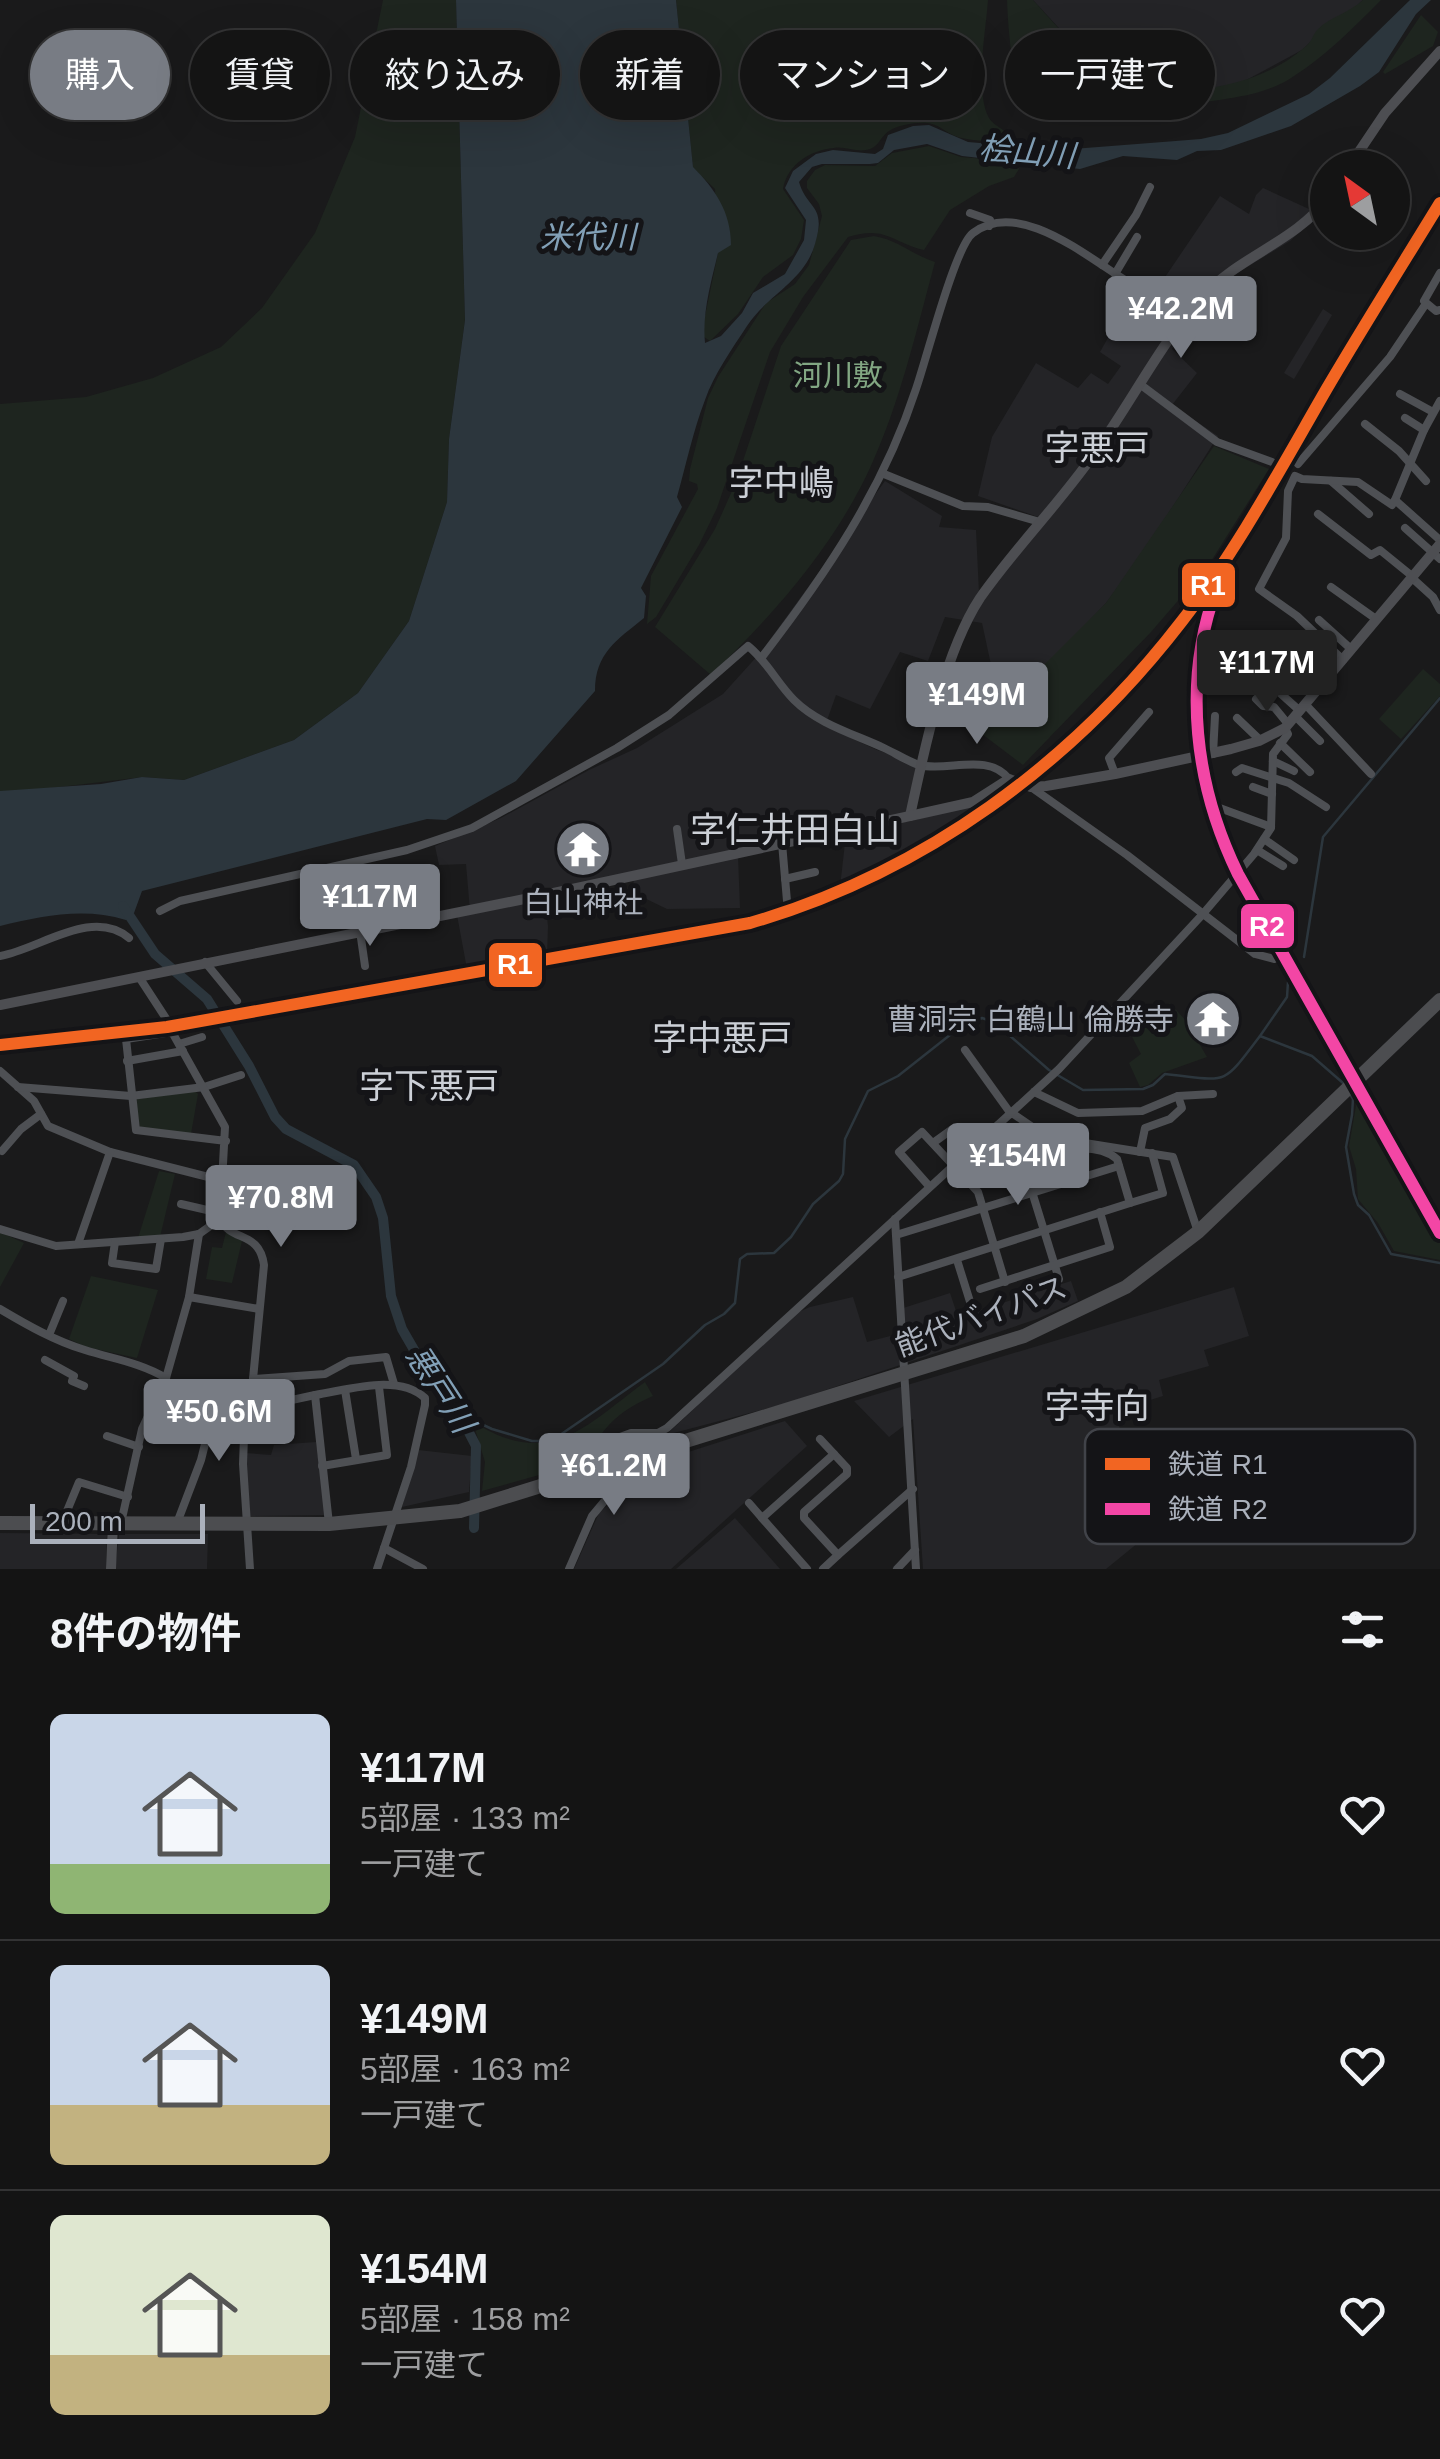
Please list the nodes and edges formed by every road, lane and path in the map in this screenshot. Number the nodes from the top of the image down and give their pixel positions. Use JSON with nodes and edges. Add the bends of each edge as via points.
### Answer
{"nodes":[{"id":1,"x":1440,"y":51,"type":"edge"},
{"id":2,"x":1360,"y":150,"type":"edge"},
{"id":3,"x":1150,"y":186,"type":"dead end"},
{"id":4,"x":970,"y":213,"type":"dead end"},
{"id":5,"x":1310,"y":218,"type":"edge"},
{"id":6,"x":989,"y":226,"type":"junction"},
{"id":7,"x":1137,"y":237,"type":"dead end"},
{"id":8,"x":1102,"y":265,"type":"junction"},
{"id":9,"x":1440,"y":272,"type":"edge"},
{"id":10,"x":1114,"y":274,"type":"junction"},
{"id":11,"x":1425,"y":305,"type":"junction"},
{"id":12,"x":1440,"y":310,"type":"edge"},
{"id":13,"x":1189,"y":314,"type":"junction"},
{"id":14,"x":1140,"y":386,"type":"junction"},
{"id":15,"x":1400,"y":394,"type":"dead end"},
{"id":16,"x":1440,"y":401,"type":"edge"},
{"id":17,"x":1434,"y":412,"type":"junction"},
{"id":18,"x":1405,"y":418,"type":"dead end"},
{"id":19,"x":1365,"y":424,"type":"dead end"},
{"id":20,"x":1424,"y":430,"type":"junction"},
{"id":21,"x":1272,"y":462,"type":"dead end"},
{"id":22,"x":1298,"y":464,"type":"dead end"},
{"id":23,"x":1409,"y":464,"type":"junction"},
{"id":24,"x":884,"y":474,"type":"junction"},
{"id":25,"x":1330,"y":481,"type":"junction"},
{"id":26,"x":1426,"y":482,"type":"dead end"},
{"id":27,"x":1395,"y":500,"type":"junction"},
{"id":28,"x":1318,"y":514,"type":"dead end"},
{"id":29,"x":1370,"y":514,"type":"dead end"},
{"id":30,"x":1040,"y":522,"type":"junction"},
{"id":31,"x":1405,"y":528,"type":"dead end"},
{"id":32,"x":1438,"y":549,"type":"edge"},
{"id":33,"x":1412,"y":576,"type":"junction"},
{"id":34,"x":1331,"y":586,"type":"dead end"},
{"id":35,"x":1440,"y":610,"type":"edge"},
{"id":36,"x":1376,"y":619,"type":"junction"},
{"id":37,"x":1319,"y":620,"type":"dead end"},
{"id":38,"x":1297,"y":649,"type":"dead end"},
{"id":39,"x":1351,"y":650,"type":"junction"},
{"id":40,"x":762,"y":657,"type":"junction"},
{"id":41,"x":1343,"y":660,"type":"junction"},
{"id":42,"x":1284,"y":661,"type":"dead end"},
{"id":43,"x":1272,"y":676,"type":"dead end"},
{"id":44,"x":1330,"y":676,"type":"junction"},
{"id":45,"x":1320,"y":688,"type":"junction"},
{"id":46,"x":1256,"y":700,"type":"dead end"},
{"id":47,"x":1149,"y":712,"type":"dead end"},
{"id":48,"x":1215,"y":716,"type":"dead end"},
{"id":49,"x":1295,"y":717,"type":"junction"},
{"id":50,"x":1237,"y":718,"type":"dead end"},
{"id":51,"x":1260,"y":740,"type":"junction"},
{"id":52,"x":1320,"y":741,"type":"dead end"},
{"id":53,"x":1280,"y":743,"type":"junction"},
{"id":54,"x":1212,"y":754,"type":"junction"},
{"id":55,"x":1273,"y":760,"type":"junction"},
{"id":56,"x":921,"y":766,"type":"junction"},
{"id":57,"x":1294,"y":771,"type":"dead end"},
{"id":58,"x":1236,"y":772,"type":"dead end"},
{"id":59,"x":1310,"y":772,"type":"dead end"},
{"id":60,"x":1115,"y":774,"type":"junction"},
{"id":61,"x":1371,"y":774,"type":"dead end"},
{"id":62,"x":1272,"y":778,"type":"junction"},
{"id":63,"x":1009,"y":779,"type":"junction"},
{"id":64,"x":1254,"y":786,"type":"dead end"},
{"id":65,"x":1031,"y":787,"type":"junction"},
{"id":66,"x":1272,"y":794,"type":"junction"},
{"id":67,"x":1217,"y":807,"type":"dead end"},
{"id":68,"x":1326,"y":808,"type":"dead end"},
{"id":69,"x":910,"y":816,"type":"junction"},
{"id":70,"x":1271,"y":827,"type":"junction"},
{"id":71,"x":677,"y":829,"type":"dead end"},
{"id":72,"x":1264,"y":838,"type":"junction"},
{"id":73,"x":782,"y":842,"type":"junction"},
{"id":74,"x":1256,"y":850,"type":"junction"},
{"id":75,"x":1294,"y":860,"type":"dead end"},
{"id":76,"x":682,"y":864,"type":"junction"},
{"id":77,"x":1282,"y":866,"type":"dead end"},
{"id":78,"x":815,"y":872,"type":"dead end"},
{"id":79,"x":785,"y":878,"type":"junction"},
{"id":80,"x":787,"y":900,"type":"dead end"},
{"id":81,"x":160,"y":911,"type":"dead end"},
{"id":82,"x":1202,"y":915,"type":"junction"},
{"id":83,"x":360,"y":930,"type":"junction"},
{"id":84,"x":129,"y":938,"type":"dead end"},
{"id":85,"x":0,"y":956,"type":"edge"},
{"id":86,"x":1274,"y":959,"type":"dead end"},
{"id":87,"x":205,"y":962,"type":"junction"},
{"id":88,"x":366,"y":966,"type":"dead end"},
{"id":89,"x":142,"y":976,"type":"junction"},
{"id":90,"x":1440,"y":1000,"type":"edge"},
{"id":91,"x":237,"y":1002,"type":"dead end"},
{"id":92,"x":0,"y":1005,"type":"edge"},
{"id":93,"x":167,"y":1020,"type":"dead end"},
{"id":94,"x":202,"y":1037,"type":"dead end"},
{"id":95,"x":181,"y":1047,"type":"junction"},
{"id":96,"x":965,"y":1050,"type":"dead end"},
{"id":97,"x":127,"y":1061,"type":"junction"},
{"id":98,"x":0,"y":1071,"type":"edge"},
{"id":99,"x":240,"y":1075,"type":"dead end"},
{"id":100,"x":4,"y":1083,"type":"edge"},
{"id":101,"x":16,"y":1087,"type":"junction"},
{"id":102,"x":204,"y":1087,"type":"junction"},
{"id":103,"x":1034,"y":1092,"type":"junction"},
{"id":104,"x":1213,"y":1094,"type":"dead end"},
{"id":105,"x":131,"y":1096,"type":"junction"},
{"id":106,"x":1178,"y":1096,"type":"junction"},
{"id":107,"x":41,"y":1114,"type":"junction"},
{"id":108,"x":1012,"y":1114,"type":"junction"},
{"id":109,"x":998,"y":1125,"type":"junction"},
{"id":110,"x":226,"y":1141,"type":"junction"},
{"id":111,"x":933,"y":1144,"type":"junction"},
{"id":112,"x":969,"y":1150,"type":"junction"},
{"id":113,"x":2,"y":1152,"type":"edge"},
{"id":114,"x":110,"y":1152,"type":"junction"},
{"id":115,"x":1140,"y":1152,"type":"junction"},
{"id":116,"x":1152,"y":1153,"type":"junction"},
{"id":117,"x":1023,"y":1160,"type":"junction"},
{"id":118,"x":952,"y":1164,"type":"junction"},
{"id":119,"x":1119,"y":1166,"type":"junction"},
{"id":120,"x":966,"y":1179,"type":"junction"},
{"id":121,"x":224,"y":1180,"type":"junction"},
{"id":122,"x":929,"y":1186,"type":"junction"},
{"id":123,"x":1033,"y":1194,"type":"junction"},
{"id":124,"x":181,"y":1204,"type":"dead end"},
{"id":125,"x":1130,"y":1204,"type":"junction"},
{"id":126,"x":984,"y":1209,"type":"junction"},
{"id":127,"x":1100,"y":1212,"type":"junction"},
{"id":128,"x":220,"y":1216,"type":"junction"},
{"id":129,"x":896,"y":1219,"type":"junction"},
{"id":130,"x":0,"y":1228,"type":"edge"},
{"id":131,"x":1046,"y":1230,"type":"junction"},
{"id":132,"x":1198,"y":1232,"type":"junction"},
{"id":133,"x":199,"y":1234,"type":"junction"},
{"id":134,"x":896,"y":1235,"type":"junction"},
{"id":135,"x":161,"y":1239,"type":"junction"},
{"id":136,"x":114,"y":1242,"type":"junction"},
{"id":137,"x":78,"y":1244,"type":"junction"},
{"id":138,"x":995,"y":1248,"type":"junction"},
{"id":139,"x":957,"y":1260,"type":"junction"},
{"id":140,"x":1054,"y":1265,"type":"junction"},
{"id":141,"x":898,"y":1277,"type":"junction"},
{"id":142,"x":1059,"y":1279,"type":"dead end"},
{"id":143,"x":1005,"y":1282,"type":"junction"},
{"id":144,"x":980,"y":1289,"type":"dead end"},
{"id":145,"x":189,"y":1298,"type":"junction"},
{"id":146,"x":63,"y":1302,"type":"dead end"},
{"id":147,"x":972,"y":1308,"type":"dead end"},
{"id":148,"x":259,"y":1309,"type":"junction"},
{"id":149,"x":0,"y":1310,"type":"edge"},
{"id":150,"x":49,"y":1335,"type":"junction"},
{"id":151,"x":45,"y":1360,"type":"dead end"},
{"id":152,"x":904,"y":1374,"type":"junction"},
{"id":153,"x":166,"y":1378,"type":"junction"},
{"id":154,"x":253,"y":1378,"type":"junction"},
{"id":155,"x":394,"y":1384,"type":"junction"},
{"id":156,"x":84,"y":1386,"type":"dead end"},
{"id":157,"x":379,"y":1386,"type":"junction"},
{"id":158,"x":345,"y":1390,"type":"junction"},
{"id":159,"x":218,"y":1392,"type":"dead end"},
{"id":160,"x":315,"y":1395,"type":"junction"},
{"id":161,"x":274,"y":1406,"type":"junction"},
{"id":162,"x":245,"y":1410,"type":"junction"},
{"id":163,"x":108,"y":1436,"type":"dead end"},
{"id":164,"x":278,"y":1439,"type":"dead end"},
{"id":165,"x":820,"y":1439,"type":"dead end"},
{"id":166,"x":139,"y":1447,"type":"junction"},
{"id":167,"x":834,"y":1454,"type":"junction"},
{"id":168,"x":356,"y":1460,"type":"junction"},
{"id":169,"x":617,"y":1464,"type":"junction"},
{"id":170,"x":322,"y":1466,"type":"junction"},
{"id":171,"x":913,"y":1489,"type":"junction"},
{"id":172,"x":128,"y":1497,"type":"junction"},
{"id":173,"x":749,"y":1503,"type":"dead end"},
{"id":174,"x":762,"y":1518,"type":"junction"},
{"id":175,"x":395,"y":1520,"type":"junction"},
{"id":176,"x":0,"y":1523,"type":"edge"},
{"id":177,"x":62,"y":1523,"type":"junction"},
{"id":178,"x":117,"y":1523,"type":"junction"},
{"id":179,"x":177,"y":1524,"type":"junction"},
{"id":180,"x":247,"y":1524,"type":"junction"},
{"id":181,"x":329,"y":1524,"type":"junction"},
{"id":182,"x":384,"y":1548,"type":"junction"},
{"id":183,"x":915,"y":1550,"type":"junction"},
{"id":184,"x":838,"y":1555,"type":"junction"},
{"id":185,"x":111,"y":1569,"type":"edge"},
{"id":186,"x":250,"y":1569,"type":"edge"},
{"id":187,"x":377,"y":1569,"type":"edge"},
{"id":188,"x":423,"y":1569,"type":"edge"},
{"id":189,"x":569,"y":1569,"type":"edge"},
{"id":190,"x":807,"y":1569,"type":"edge"},
{"id":191,"x":823,"y":1569,"type":"edge"},
{"id":192,"x":897,"y":1569,"type":"edge"},
{"id":193,"x":916,"y":1569,"type":"edge"}],
"edges":[{"from":1,"to":2,"type":"street"},
{"from":3,"to":8,"type":"street"},
{"from":4,"to":6,"type":"street","via":[[990,220]]},
{"from":5,"to":13,"type":"street","via":[[1217,283]]},
{"from":6,"to":8,"type":"street","via":[[1025,223]]},
{"from":6,"to":24,"type":"street","via":[[967,238]]},
{"from":7,"to":10,"type":"street"},
{"from":8,"to":10,"type":"street"},
{"from":9,"to":11,"type":"street"},
{"from":10,"to":13,"type":"street","via":[[1180,303]]},
{"from":11,"to":12,"type":"street"},
{"from":11,"to":22,"type":"street","via":[[1390,358]]},
{"from":13,"to":14,"type":"street"},
{"from":14,"to":21,"type":"street","via":[[1218,442]]},
{"from":14,"to":30,"type":"street"},
{"from":15,"to":17,"type":"street"},
{"from":16,"to":17,"type":"street"},
{"from":17,"to":20,"type":"street"},
{"from":18,"to":20,"type":"street"},
{"from":19,"to":23,"type":"street"},
{"from":20,"to":23,"type":"street"},
{"from":23,"to":26,"type":"street"},
{"from":23,"to":27,"type":"street"},
{"from":24,"to":30,"type":"street","via":[[963,506]]},
{"from":24,"to":40,"type":"street","via":[[822,577]]},
{"from":25,"to":27,"type":"street","via":[[1358,482]]},
{"from":25,"to":29,"type":"street"},
{"from":25,"to":41,"type":"street","via":[[1294,476],[1286,538],[1259,588]]},
{"from":27,"to":32,"type":"street"},
{"from":28,"to":33,"type":"street","via":[[1370,556],[1387,553]]},
{"from":30,"to":56,"type":"street","via":[[964,628]]},
{"from":31,"to":32,"type":"street"},
{"from":32,"to":33,"type":"street"},
{"from":33,"to":35,"type":"street"},
{"from":33,"to":36,"type":"street"},
{"from":34,"to":36,"type":"street"},
{"from":36,"to":39,"type":"street"},
{"from":37,"to":39,"type":"street"},
{"from":38,"to":44,"type":"street"},
{"from":39,"to":41,"type":"street"},
{"from":40,"to":56,"type":"street","via":[[785,690],[816,716]]},
{"from":40,"to":81,"type":"street","via":[[748,646],[741,650],[669,715],[472,828]]},
{"from":41,"to":44,"type":"street"},
{"from":42,"to":45,"type":"street"},
{"from":43,"to":49,"type":"street"},
{"from":44,"to":45,"type":"street"},
{"from":45,"to":49,"type":"street"},
{"from":46,"to":49,"type":"street"},
{"from":47,"to":60,"type":"street","via":[[1109,758]]},
{"from":48,"to":54,"type":"street"},
{"from":49,"to":51,"type":"street"},
{"from":49,"to":52,"type":"street"},
{"from":49,"to":53,"type":"street"},
{"from":49,"to":61,"type":"street"},
{"from":50,"to":51,"type":"street"},
{"from":51,"to":54,"type":"street"},
{"from":53,"to":55,"type":"street"},
{"from":53,"to":59,"type":"street"},
{"from":54,"to":60,"type":"street"},
{"from":55,"to":57,"type":"street"},
{"from":55,"to":62,"type":"street"},
{"from":56,"to":63,"type":"street","via":[[997,768]]},
{"from":56,"to":69,"type":"street"},
{"from":58,"to":62,"type":"street"},
{"from":60,"to":65,"type":"street"},
{"from":62,"to":66,"type":"street"},
{"from":62,"to":68,"type":"street"},
{"from":63,"to":65,"type":"street"},
{"from":63,"to":69,"type":"street","via":[[973,802]]},
{"from":64,"to":66,"type":"street"},
{"from":65,"to":82,"type":"street"},
{"from":66,"to":70,"type":"street"},
{"from":67,"to":70,"type":"street"},
{"from":69,"to":73,"type":"street"},
{"from":70,"to":72,"type":"street"},
{"from":71,"to":76,"type":"street"},
{"from":72,"to":74,"type":"street"},
{"from":72,"to":75,"type":"street"},
{"from":73,"to":76,"type":"street"},
{"from":73,"to":79,"type":"street"},
{"from":74,"to":77,"type":"street"},
{"from":74,"to":82,"type":"street"},
{"from":76,"to":83,"type":"street"},
{"from":78,"to":79,"type":"street"},
{"from":79,"to":80,"type":"street"},
{"from":82,"to":86,"type":"street","via":[[1255,954]]},
{"from":82,"to":103,"type":"street"},
{"from":83,"to":87,"type":"street"},
{"from":83,"to":88,"type":"street"},
{"from":84,"to":85,"type":"street","via":[[113,927],[93,927]]},
{"from":87,"to":89,"type":"street"},
{"from":87,"to":91,"type":"street"},
{"from":89,"to":92,"type":"street"},
{"from":89,"to":93,"type":"street"},
{"from":90,"to":132,"type":"highway","name":"能代バイパス"},
{"from":94,"to":95,"type":"street"},
{"from":95,"to":97,"type":"street"},
{"from":95,"to":97,"type":"street","via":[[172,1032],[126,1039]]},
{"from":95,"to":102,"type":"street"},
{"from":96,"to":108,"type":"street"},
{"from":97,"to":105,"type":"street"},
{"from":98,"to":100,"type":"street"},
{"from":99,"to":102,"type":"street"},
{"from":100,"to":101,"type":"street"},
{"from":101,"to":105,"type":"street"},
{"from":101,"to":107,"type":"street"},
{"from":102,"to":105,"type":"street"},
{"from":102,"to":110,"type":"street"},
{"from":103,"to":106,"type":"street","via":[[1078,1113],[1142,1111]]},
{"from":103,"to":108,"type":"street"},
{"from":104,"to":106,"type":"street"},
{"from":105,"to":110,"type":"street","via":[[136,1130]]},
{"from":106,"to":115,"type":"street","via":[[1182,1108],[1145,1128]]},
{"from":107,"to":113,"type":"street"},
{"from":107,"to":114,"type":"street","via":[[48,1126]]},
{"from":108,"to":109,"type":"street"},
{"from":108,"to":115,"type":"street","via":[[1047,1138]]},
{"from":109,"to":112,"type":"street"},
{"from":109,"to":117,"type":"street"},
{"from":110,"to":121,"type":"street"},
{"from":111,"to":112,"type":"street","via":[[950,1130]]},
{"from":111,"to":118,"type":"street"},
{"from":111,"to":122,"type":"street","via":[[922,1132],[899,1152]]},
{"from":112,"to":118,"type":"street"},
{"from":114,"to":121,"type":"street"},
{"from":114,"to":137,"type":"street"},
{"from":115,"to":116,"type":"street"},
{"from":116,"to":125,"type":"street","via":[[1163,1193]]},
{"from":116,"to":132,"type":"street","via":[[1173,1156]]},
{"from":117,"to":119,"type":"street","via":[[1077,1147],[1112,1154]]},
{"from":117,"to":120,"type":"street"},
{"from":117,"to":123,"type":"street"},
{"from":118,"to":120,"type":"street"},
{"from":118,"to":122,"type":"street"},
{"from":119,"to":123,"type":"street"},
{"from":119,"to":125,"type":"street"},
{"from":120,"to":126,"type":"street"},
{"from":121,"to":128,"type":"street"},
{"from":122,"to":129,"type":"street"},
{"from":123,"to":126,"type":"street"},
{"from":123,"to":131,"type":"street"},
{"from":124,"to":128,"type":"street"},
{"from":125,"to":127,"type":"street"},
{"from":126,"to":134,"type":"street"},
{"from":126,"to":138,"type":"street"},
{"from":127,"to":131,"type":"street"},
{"from":127,"to":140,"type":"street","via":[[1110,1248]]},
{"from":128,"to":133,"type":"street"},
{"from":128,"to":148,"type":"street","via":[[224,1228],[258,1244],[262,1253]]},
{"from":129,"to":134,"type":"street"},
{"from":129,"to":169,"type":"street","via":[[667,1428],[620,1437]]},
{"from":130,"to":137,"type":"street","via":[[56,1246]]},
{"from":131,"to":138,"type":"street"},
{"from":131,"to":140,"type":"street"},
{"from":132,"to":152,"type":"highway","name":"能代バイパス","via":[[1084,1310]]},
{"from":133,"to":135,"type":"street"},
{"from":133,"to":145,"type":"street"},
{"from":134,"to":141,"type":"street"},
{"from":135,"to":136,"type":"street"},
{"from":135,"to":136,"type":"street","via":[[156,1268],[112,1263]]},
{"from":136,"to":137,"type":"street"},
{"from":138,"to":139,"type":"street"},
{"from":138,"to":143,"type":"street"},
{"from":139,"to":141,"type":"street"},
{"from":139,"to":147,"type":"street"},
{"from":140,"to":142,"type":"street"},
{"from":140,"to":143,"type":"street"},
{"from":141,"to":152,"type":"street"},
{"from":143,"to":144,"type":"street"},
{"from":145,"to":148,"type":"street"},
{"from":145,"to":153,"type":"street"},
{"from":146,"to":150,"type":"street"},
{"from":148,"to":154,"type":"street"},
{"from":149,"to":150,"type":"street"},
{"from":150,"to":153,"type":"street"},
{"from":151,"to":156,"type":"street"},
{"from":152,"to":169,"type":"highway","name":"能代バイパス"},
{"from":152,"to":171,"type":"street"},
{"from":153,"to":166,"type":"street"},
{"from":154,"to":155,"type":"street","via":[[324,1374],[386,1357]]},
{"from":154,"to":162,"type":"street"},
{"from":155,"to":157,"type":"street"},
{"from":155,"to":175,"type":"street","via":[[413,1388],[426,1401]]},
{"from":157,"to":158,"type":"street"},
{"from":157,"to":168,"type":"street","via":[[386,1455]]},
{"from":158,"to":160,"type":"street"},
{"from":158,"to":168,"type":"street"},
{"from":159,"to":179,"type":"street"},
{"from":160,"to":161,"type":"street"},
{"from":160,"to":170,"type":"street"},
{"from":161,"to":162,"type":"street"},
{"from":161,"to":164,"type":"street"},
{"from":162,"to":180,"type":"street"},
{"from":163,"to":166,"type":"street"},
{"from":165,"to":167,"type":"street"},
{"from":166,"to":172,"type":"street"},
{"from":167,"to":174,"type":"street"},
{"from":167,"to":184,"type":"street","via":[[847,1474],[804,1518]]},
{"from":168,"to":170,"type":"street"},
{"from":169,"to":175,"type":"highway","name":"能代バイパス","via":[[474,1506]]},
{"from":169,"to":189,"type":"street","via":[[617,1486],[592,1516]]},
{"from":170,"to":181,"type":"street"},
{"from":171,"to":183,"type":"street"},
{"from":171,"to":184,"type":"street"},
{"from":172,"to":177,"type":"street","via":[[79,1482]]},
{"from":172,"to":178,"type":"street"},
{"from":173,"to":174,"type":"street"},
{"from":174,"to":190,"type":"street"},
{"from":175,"to":181,"type":"highway","name":"能代バイパス"},
{"from":175,"to":182,"type":"street"},
{"from":176,"to":177,"type":"highway","name":"能代バイパス"},
{"from":177,"to":178,"type":"highway","name":"能代バイパス"},
{"from":178,"to":179,"type":"highway","name":"能代バイパス"},
{"from":178,"to":185,"type":"street"},
{"from":179,"to":180,"type":"highway","name":"能代バイパス"},
{"from":180,"to":181,"type":"highway","name":"能代バイパス"},
{"from":180,"to":186,"type":"street"},
{"from":182,"to":187,"type":"street"},
{"from":182,"to":188,"type":"street"},
{"from":183,"to":192,"type":"street"},
{"from":183,"to":193,"type":"street"},
{"from":184,"to":191,"type":"street"}]}
